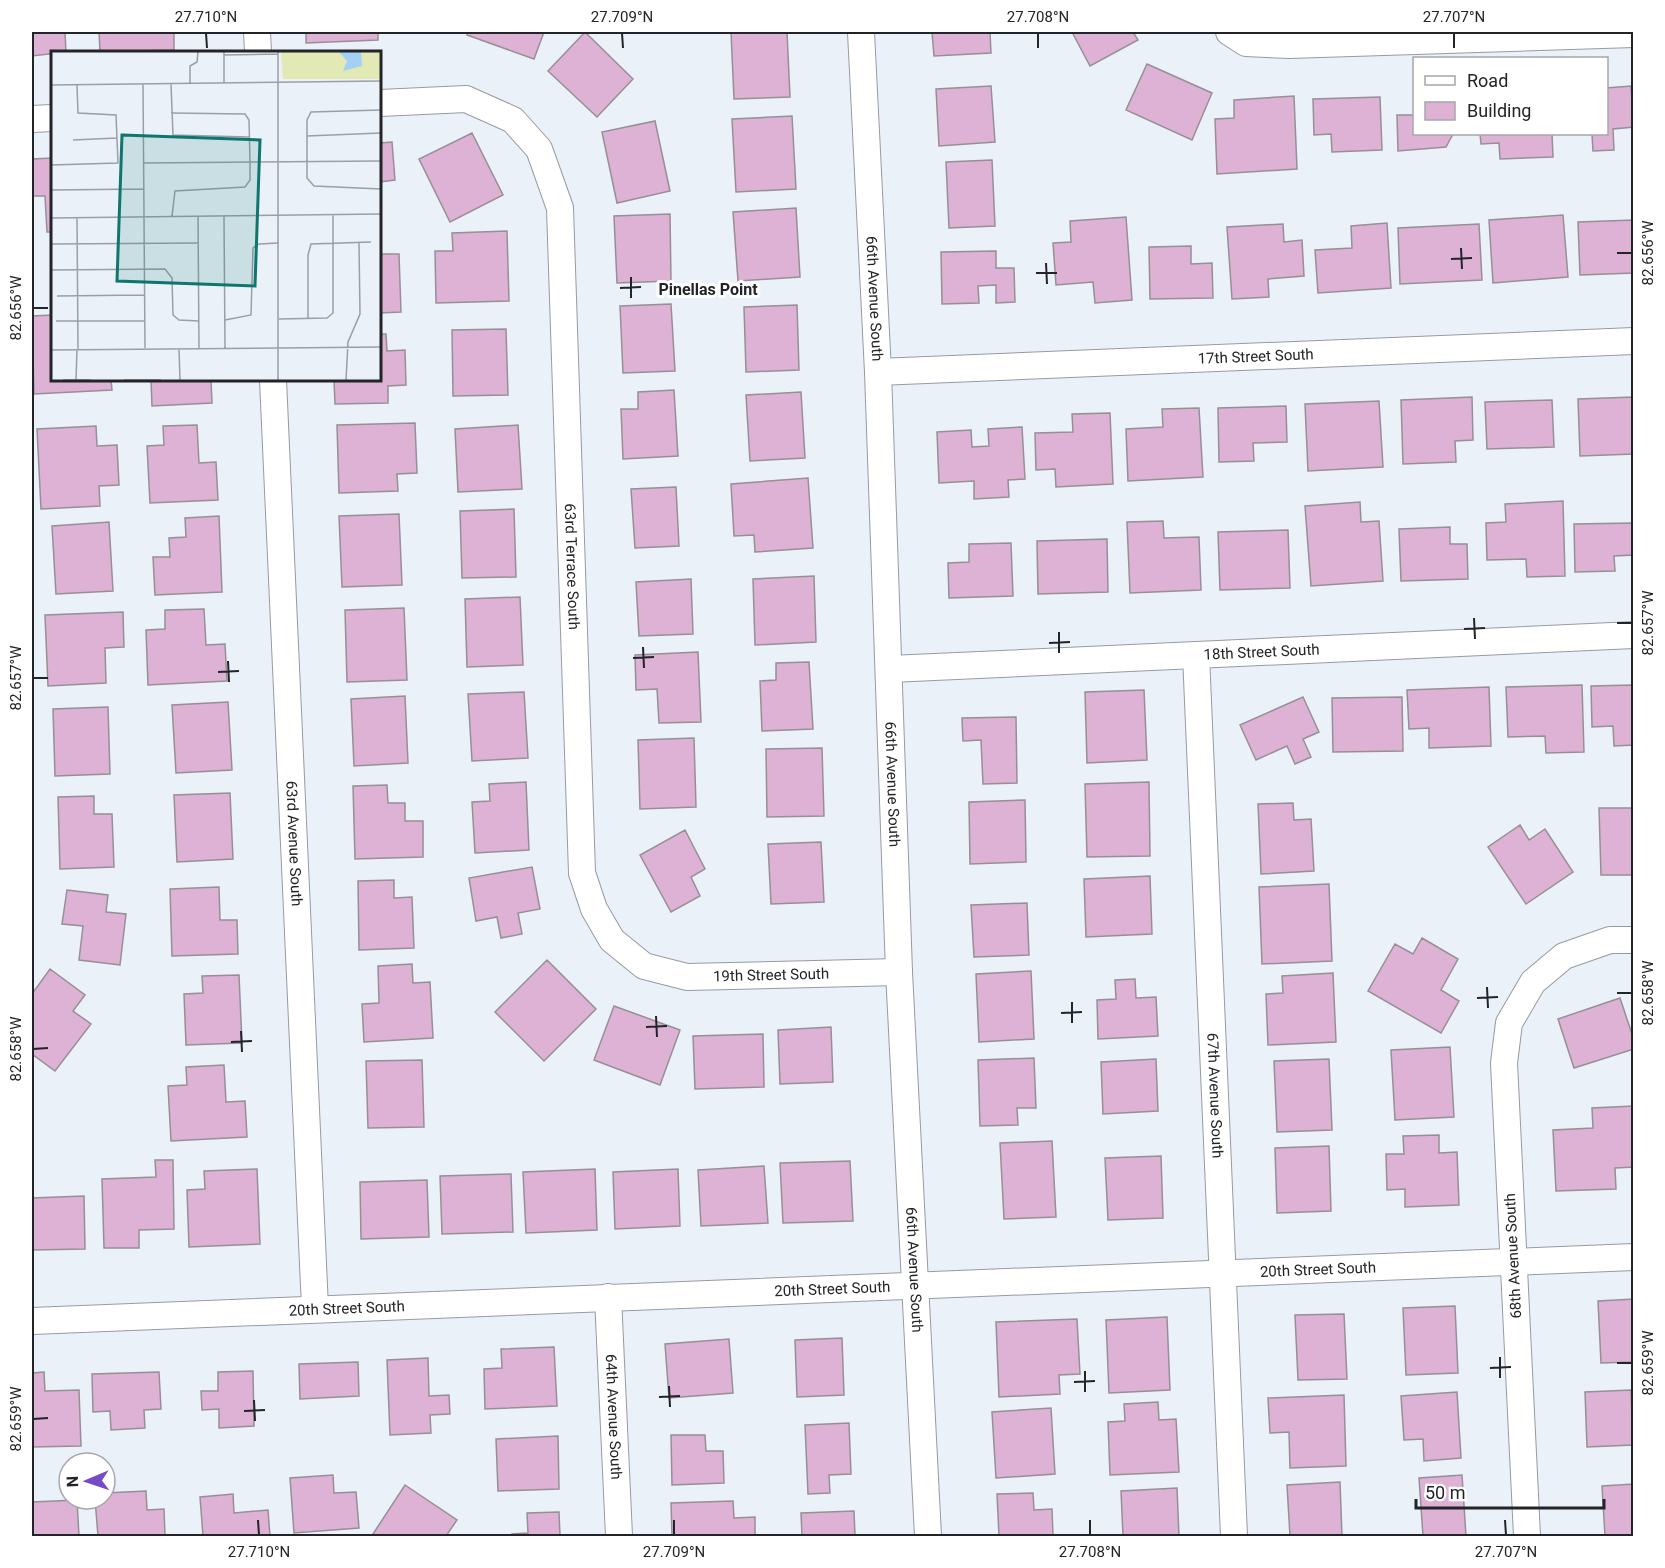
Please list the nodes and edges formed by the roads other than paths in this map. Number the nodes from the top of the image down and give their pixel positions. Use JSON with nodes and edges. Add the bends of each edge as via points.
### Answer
{"nodes":[{"id":1,"x":257,"y":32,"type":"edge"},
{"id":2,"x":861,"y":32,"type":"edge"},
{"id":3,"x":1634,"y":34,"type":"edge"},
{"id":4,"x":1233,"y":35,"type":"edge"},
{"id":5,"x":258,"y":51,"type":"edge"},
{"id":6,"x":381,"y":103,"type":"edge"},
{"id":7,"x":51,"y":118,"type":"edge"},
{"id":8,"x":32,"y":119,"type":"edge"},
{"id":9,"x":1634,"y":341,"type":"edge"},
{"id":10,"x":878,"y":372,"type":"junction"},
{"id":11,"x":273,"y":381,"type":"edge"},
{"id":12,"x":1634,"y":635,"type":"edge"},
{"id":13,"x":1196,"y":655,"type":"junction"},
{"id":14,"x":890,"y":669,"type":"junction"},
{"id":15,"x":1634,"y":940,"type":"edge"},
{"id":16,"x":644,"y":966,"type":"joint"},
{"id":17,"x":899,"y":972,"type":"junction"},
{"id":18,"x":1634,"y":1257,"type":"edge"},
{"id":19,"x":1514,"y":1262,"type":"junction"},
{"id":20,"x":1221,"y":1273,"type":"junction"},
{"id":21,"x":915,"y":1285,"type":"junction"},
{"id":22,"x":608,"y":1297,"type":"junction"},
{"id":23,"x":315,"y":1308,"type":"junction"},
{"id":24,"x":32,"y":1321,"type":"edge"},
{"id":25,"x":619,"y":1536,"type":"edge"},
{"id":26,"x":928,"y":1536,"type":"edge"},
{"id":27,"x":1234,"y":1536,"type":"edge"},
{"id":28,"x":1527,"y":1536,"type":"edge"}],
"edges":[{"from":1,"to":5,"type":"street"},
{"from":2,"to":10,"type":"street","name":"66th Avenue South"},
{"from":3,"to":4,"type":"street","via":[[1289,45],[1246,43]]},
{"from":6,"to":16,"type":"street","name":"63rd Terrace South","via":[[466,99],[513,120],[539,149],[560,208],[582,873],[594,909],[612,940]]},
{"from":7,"to":8,"type":"street"},
{"from":9,"to":10,"type":"street","name":"17th Street South"},
{"from":10,"to":14,"type":"street","name":"66th Avenue South"},
{"from":11,"to":23,"type":"street","name":"63rd Avenue South"},
{"from":12,"to":13,"type":"street","name":"18th Street South"},
{"from":13,"to":14,"type":"street","name":"18th Street South"},
{"from":13,"to":20,"type":"street","name":"67th Avenue South"},
{"from":14,"to":17,"type":"street","name":"66th Avenue South"},
{"from":15,"to":19,"type":"street","name":"68th Avenue South","via":[[1610,940],[1563,956],[1533,982],[1509,1023],[1504,1063]]},
{"from":16,"to":17,"type":"street","name":"19th Street South","via":[[687,977]]},
{"from":17,"to":21,"type":"street","name":"66th Avenue South"},
{"from":18,"to":19,"type":"street","name":"20th Street South"},
{"from":19,"to":20,"type":"street","name":"20th Street South"},
{"from":19,"to":28,"type":"street","name":"68th Avenue South"},
{"from":20,"to":21,"type":"street","name":"20th Street South"},
{"from":20,"to":27,"type":"street","name":"67th Avenue South"},
{"from":21,"to":22,"type":"street","name":"20th Street South"},
{"from":21,"to":26,"type":"street","name":"66th Avenue South"},
{"from":22,"to":23,"type":"street","name":"20th Street South"},
{"from":22,"to":25,"type":"street","name":"64th Avenue South"},
{"from":23,"to":24,"type":"street","name":"20th Street South"}]}
